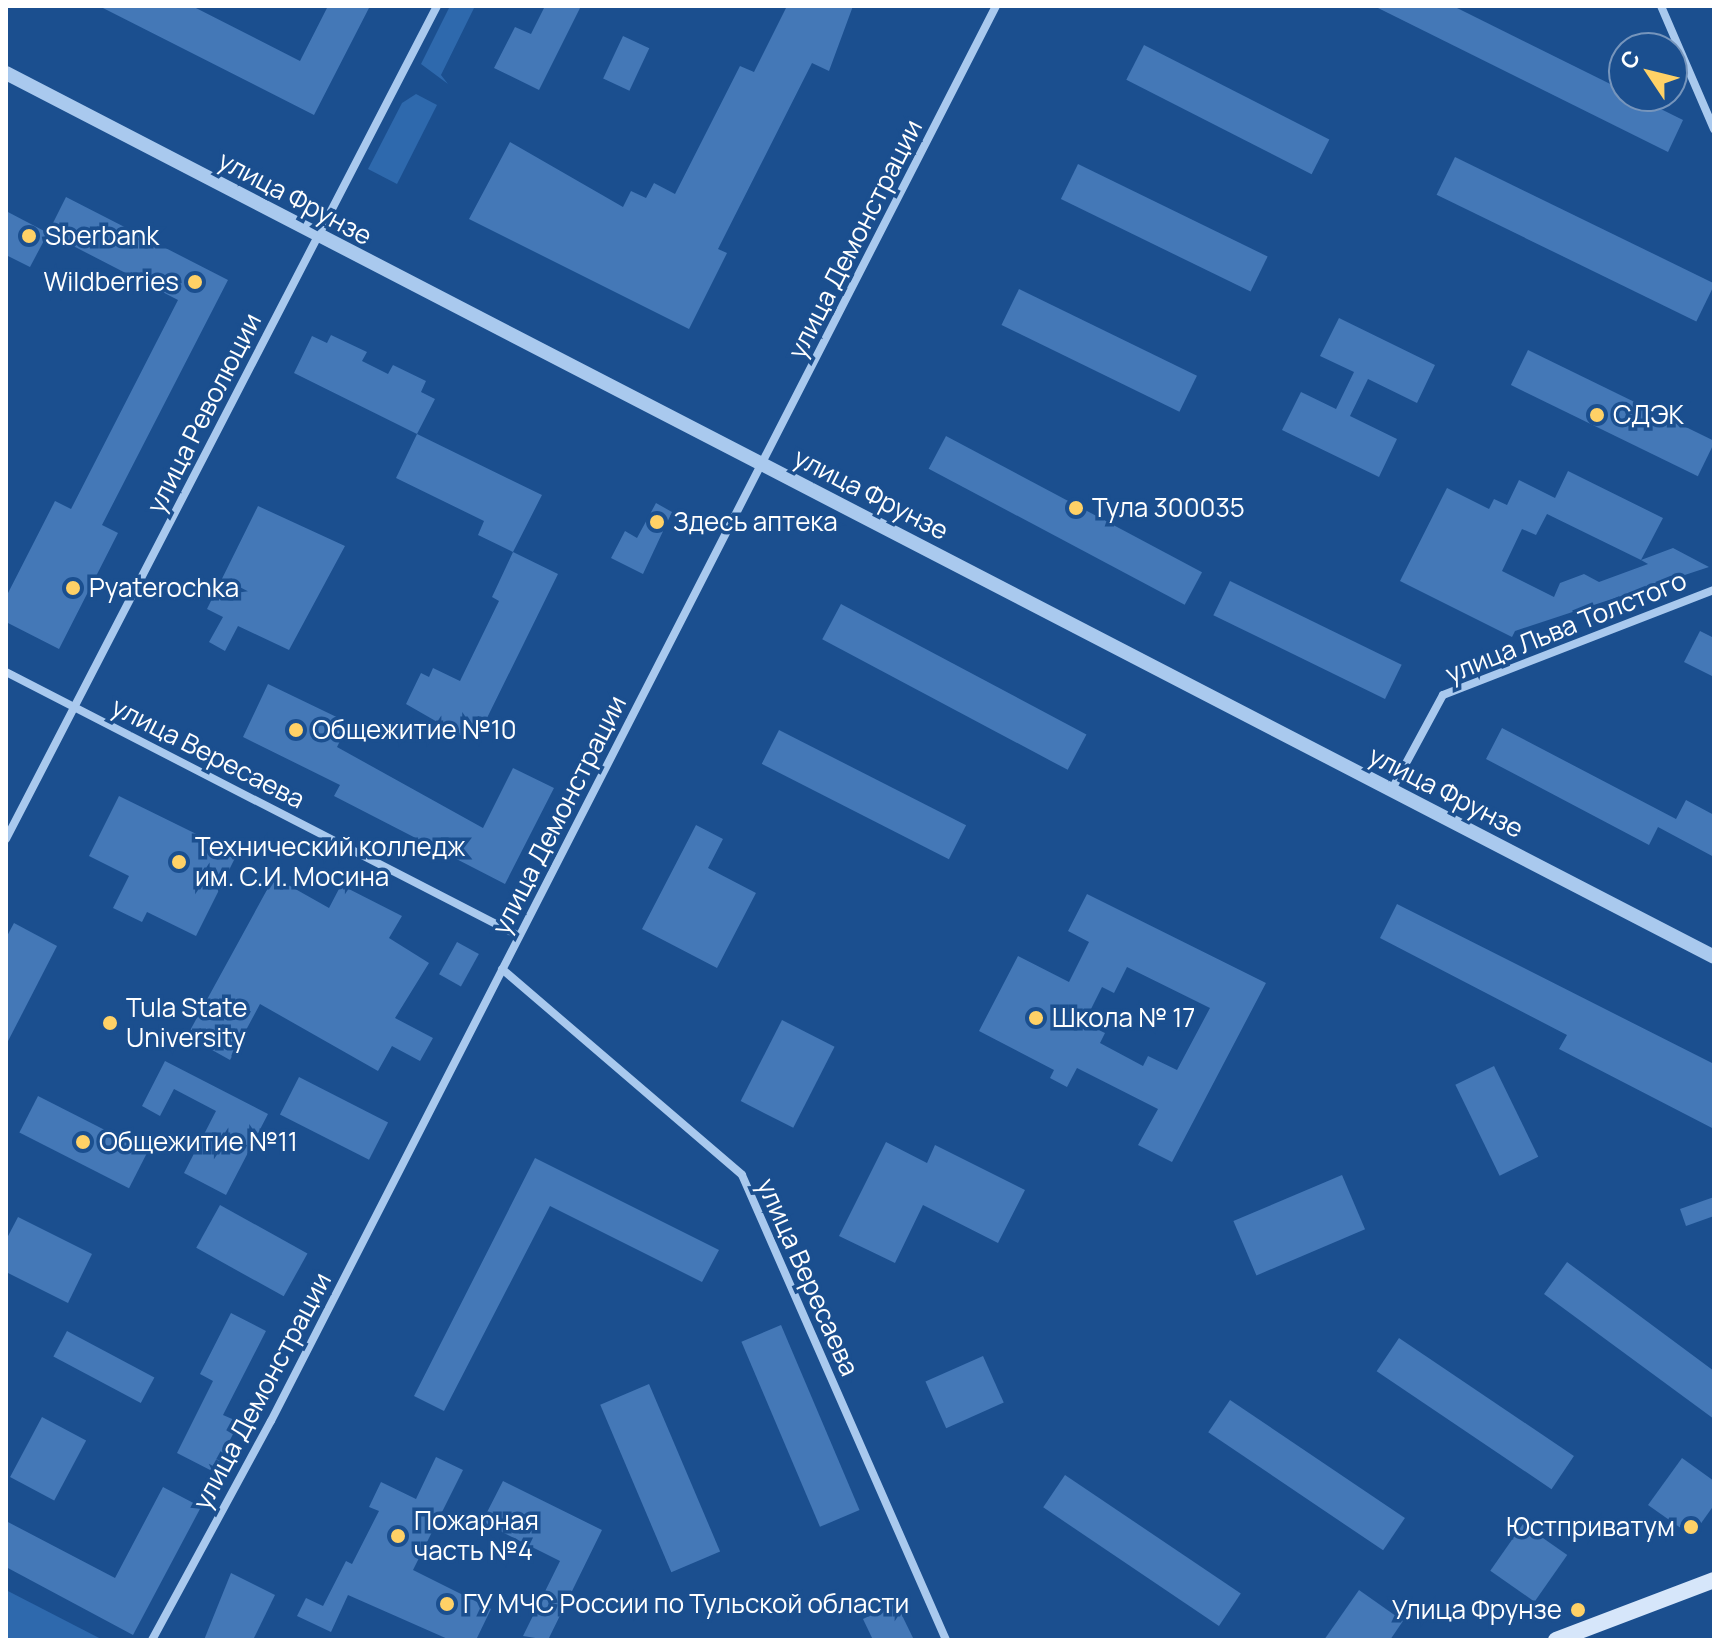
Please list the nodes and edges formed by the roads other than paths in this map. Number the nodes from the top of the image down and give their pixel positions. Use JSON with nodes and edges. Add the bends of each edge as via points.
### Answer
{"nodes":[{"id":1,"x":437,"y":6,"type":"edge"},
{"id":2,"x":996,"y":6,"type":"edge"},
{"id":3,"x":1661,"y":6,"type":"edge"},
{"id":4,"x":6,"y":73,"type":"edge"},
{"id":5,"x":1714,"y":129,"type":"edge"},
{"id":6,"x":318,"y":236,"type":"junction"},
{"id":7,"x":762,"y":466,"type":"junction"},
{"id":8,"x":1714,"y":590,"type":"edge"},
{"id":9,"x":6,"y":672,"type":"edge"},
{"id":10,"x":75,"y":706,"type":"junction"},
{"id":11,"x":1391,"y":791,"type":"junction"},
{"id":12,"x":6,"y":839,"type":"edge"},
{"id":13,"x":519,"y":936,"type":"junction"},
{"id":14,"x":1714,"y":957,"type":"edge"},
{"id":15,"x":502,"y":969,"type":"junction"},
{"id":16,"x":1714,"y":1580,"type":"edge"},
{"id":17,"x":152,"y":1640,"type":"edge"},
{"id":18,"x":946,"y":1640,"type":"edge"},
{"id":19,"x":1556,"y":1640,"type":"edge"}],
"edges":[{"from":1,"to":6,"type":"street","name":"улица Революции"},
{"from":2,"to":7,"type":"street","name":"улица Демонстрации"},
{"from":3,"to":5,"type":"street"},
{"from":4,"to":6,"type":"street","name":"улица Фрунзе"},
{"from":6,"to":7,"type":"street","name":"улица Фрунзе"},
{"from":6,"to":10,"type":"street","name":"улица Революции"},
{"from":7,"to":11,"type":"street","name":"улица Фрунзе"},
{"from":7,"to":13,"type":"street","name":"улица Демонстрации"},
{"from":8,"to":11,"type":"street","name":"улица Льва Толстого","via":[[1443,695]]},
{"from":9,"to":10,"type":"street","name":"улица Вересаева"},
{"from":10,"to":12,"type":"street","name":"улица Революции"},
{"from":10,"to":13,"type":"street","name":"улица Вересаева"},
{"from":11,"to":14,"type":"street","name":"улица Фрунзе"},
{"from":13,"to":15,"type":"street","name":"улица Демонстрации"},
{"from":15,"to":17,"type":"street","name":"улица Демонстрации"},
{"from":15,"to":18,"type":"street","name":"улица Вересаева","via":[[742,1175]]},
{"from":16,"to":19,"type":"main road"}]}
